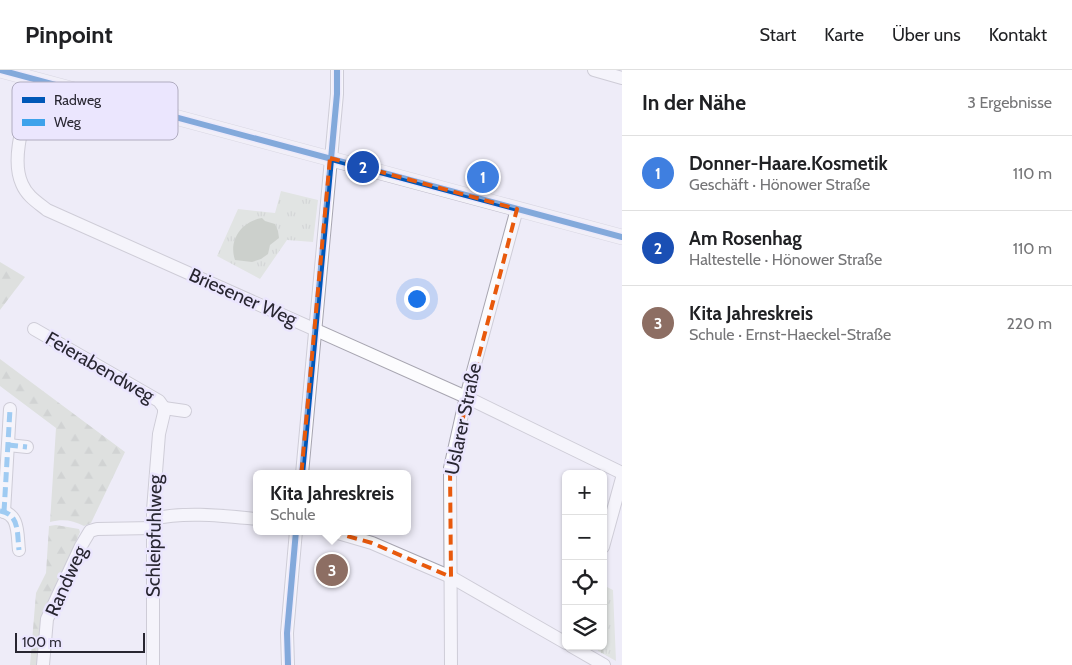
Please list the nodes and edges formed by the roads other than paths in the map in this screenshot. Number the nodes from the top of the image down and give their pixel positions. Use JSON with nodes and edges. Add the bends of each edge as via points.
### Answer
{"nodes":[{"id":1,"x":0,"y":70,"type":"edge"},
{"id":2,"x":337,"y":70,"type":"edge"},
{"id":3,"x":594,"y":70,"type":"edge"},
{"id":4,"x":622,"y":78,"type":"edge"},
{"id":5,"x":35,"y":80,"type":"joint"},
{"id":6,"x":43,"y":82,"type":"edge"},
{"id":7,"x":178,"y":118,"type":"edge"},
{"id":8,"x":20,"y":140,"type":"edge"},
{"id":9,"x":330,"y":158,"type":"junction"},
{"id":10,"x":517,"y":209,"type":"junction"},
{"id":11,"x":622,"y":237,"type":"edge"},
{"id":12,"x":314,"y":328,"type":"junction"},
{"id":13,"x":34,"y":329,"type":"dead end"},
{"id":14,"x":466,"y":397,"type":"junction"},
{"id":15,"x":164,"y":408,"type":"junction"},
{"id":16,"x":10,"y":409,"type":"dead end"},
{"id":17,"x":185,"y":411,"type":"dead end"},
{"id":18,"x":8,"y":446,"type":"junction"},
{"id":19,"x":27,"y":447,"type":"dead end"},
{"id":20,"x":302,"y":470,"type":"edge"},
{"id":21,"x":622,"y":473,"type":"edge"},
{"id":22,"x":622,"y":478,"type":"edge"},
{"id":23,"x":2,"y":511,"type":"edge"},
{"id":24,"x":253,"y":519,"type":"edge"},
{"id":25,"x":153,"y":524,"type":"junction"},
{"id":26,"x":607,"y":532,"type":"edge"},
{"id":27,"x":296,"y":535,"type":"edge"},
{"id":28,"x":345,"y":535,"type":"edge"},
{"id":29,"x":19,"y":550,"type":"dead end"},
{"id":30,"x":451,"y":578,"type":"junction"},
{"id":31,"x":562,"y":641,"type":"edge"},
{"id":32,"x":577,"y":650,"type":"edge"},
{"id":33,"x":596,"y":650,"type":"edge"},
{"id":34,"x":598,"y":663,"type":"edge"},
{"id":35,"x":42,"y":665,"type":"edge"},
{"id":36,"x":152,"y":665,"type":"edge"},
{"id":37,"x":288,"y":665,"type":"edge"},
{"id":38,"x":451,"y":665,"type":"edge"}],
"edges":[{"from":1,"to":5,"type":"main road"},
{"from":2,"to":9,"type":"street"},
{"from":3,"to":4,"type":"street"},
{"from":5,"to":6,"type":"main road"},
{"from":7,"to":9,"type":"main road"},
{"from":8,"to":12,"type":"street","name":"Briesener Weg","via":[[17,160],[22,184],[47,210]]},
{"from":9,"to":10,"type":"main road"},
{"from":9,"to":12,"type":"street"},
{"from":10,"to":11,"type":"main road"},
{"from":10,"to":14,"type":"street","name":"Uslarer Straße"},
{"from":12,"to":14,"type":"street","name":"Briesener Weg"},
{"from":12,"to":20,"type":"street"},
{"from":13,"to":15,"type":"street","name":"Feierabendweg","via":[[158,401]]},
{"from":14,"to":21,"type":"street","name":"Briesener Weg"},
{"from":14,"to":30,"type":"street","name":"Uslarer Straße","via":[[450,468]]},
{"from":15,"to":17,"type":"street"},
{"from":15,"to":25,"type":"street","name":"Schleipfuhlweg","via":[[155,472]]},
{"from":16,"to":18,"type":"street"},
{"from":18,"to":19,"type":"street"},
{"from":18,"to":23,"type":"street"},
{"from":22,"to":26,"type":"street"},
{"from":23,"to":29,"type":"street","via":[[12,515],[16,522]]},
{"from":24,"to":25,"type":"street","via":[[165,516]]},
{"from":25,"to":35,"type":"street","name":"Randweg","via":[[90,531],[48,619]]},
{"from":25,"to":36,"type":"street","name":"Schleipfuhlweg"},
{"from":27,"to":37,"type":"street","via":[[287,633]]},
{"from":28,"to":30,"type":"street","via":[[372,543]]},
{"from":30,"to":31,"type":"street"},
{"from":30,"to":38,"type":"street","name":"Uslarer Straße"},
{"from":32,"to":34,"type":"street"},
{"from":33,"to":34,"type":"street"}]}
